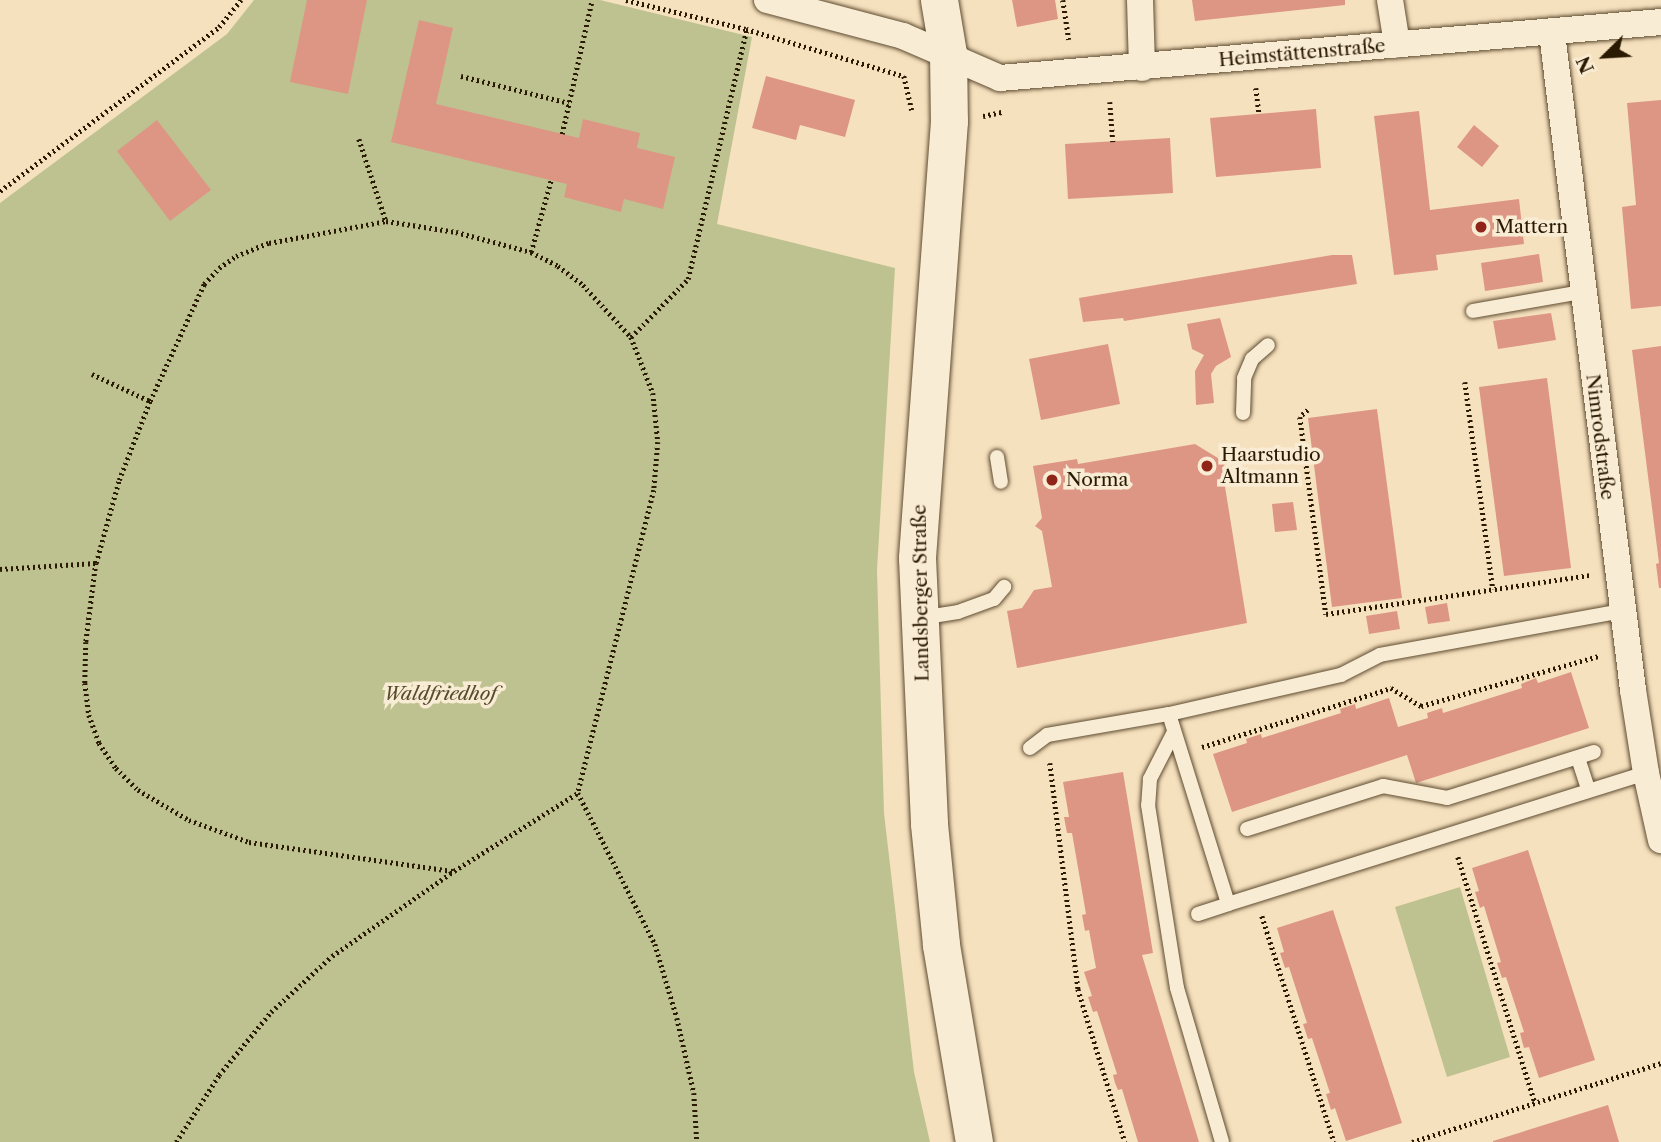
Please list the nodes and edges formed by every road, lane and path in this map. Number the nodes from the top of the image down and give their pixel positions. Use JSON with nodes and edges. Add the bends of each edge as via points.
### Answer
{"nodes":[{"id":1,"x":241,"y":0,"type":"edge"},
{"id":2,"x":592,"y":0,"type":"edge"},
{"id":3,"x":626,"y":0,"type":"edge"},
{"id":4,"x":939,"y":0,"type":"edge"},
{"id":5,"x":1062,"y":0,"type":"edge"},
{"id":6,"x":1140,"y":0,"type":"edge"},
{"id":7,"x":1390,"y":0,"type":"edge"},
{"id":8,"x":758,"y":10,"type":"edge"},
{"id":9,"x":1661,"y":22,"type":"edge"},
{"id":10,"x":746,"y":29,"type":"junction"},
{"id":11,"x":1552,"y":33,"type":"junction"},
{"id":12,"x":1069,"y":40,"type":"dead end"},
{"id":13,"x":1397,"y":44,"type":"junction"},
{"id":14,"x":948,"y":53,"type":"junction"},
{"id":15,"x":1142,"y":68,"type":"junction"},
{"id":16,"x":461,"y":76,"type":"dead end"},
{"id":17,"x":904,"y":76,"type":"dead end"},
{"id":18,"x":1256,"y":88,"type":"dead end"},
{"id":19,"x":1110,"y":102,"type":"dead end"},
{"id":20,"x":569,"y":103,"type":"junction"},
{"id":21,"x":1259,"y":113,"type":"dead end"},
{"id":22,"x":562,"y":134,"type":"dead end"},
{"id":23,"x":359,"y":139,"type":"dead end"},
{"id":24,"x":1114,"y":142,"type":"dead end"},
{"id":25,"x":551,"y":180,"type":"dead end"},
{"id":26,"x":0,"y":191,"type":"edge"},
{"id":27,"x":386,"y":221,"type":"junction"},
{"id":28,"x":531,"y":252,"type":"junction"},
{"id":29,"x":1582,"y":292,"type":"junction"},
{"id":30,"x":1473,"y":311,"type":"dead end"},
{"id":31,"x":631,"y":337,"type":"junction"},
{"id":32,"x":1268,"y":345,"type":"dead end"},
{"id":33,"x":92,"y":374,"type":"dead end"},
{"id":34,"x":1465,"y":382,"type":"dead end"},
{"id":35,"x":150,"y":401,"type":"junction"},
{"id":36,"x":1308,"y":410,"type":"dead end"},
{"id":37,"x":1243,"y":413,"type":"dead end"},
{"id":38,"x":997,"y":457,"type":"dead end"},
{"id":39,"x":1001,"y":482,"type":"dead end"},
{"id":40,"x":96,"y":563,"type":"junction"},
{"id":41,"x":0,"y":569,"type":"edge"},
{"id":42,"x":1617,"y":570,"type":"junction"},
{"id":43,"x":1004,"y":587,"type":"dead end"},
{"id":44,"x":1493,"y":589,"type":"junction"},
{"id":45,"x":1622,"y":611,"type":"junction"},
{"id":46,"x":919,"y":618,"type":"junction"},
{"id":47,"x":1608,"y":653,"type":"dead end"},
{"id":48,"x":1169,"y":714,"type":"junction"},
{"id":49,"x":1174,"y":732,"type":"junction"},
{"id":50,"x":1048,"y":736,"type":"junction"},
{"id":51,"x":1030,"y":748,"type":"dead end"},
{"id":52,"x":1594,"y":752,"type":"dead end"},
{"id":53,"x":1181,"y":754,"type":"junction"},
{"id":54,"x":1578,"y":758,"type":"junction"},
{"id":55,"x":1646,"y":773,"type":"junction"},
{"id":56,"x":1588,"y":789,"type":"junction"},
{"id":57,"x":578,"y":793,"type":"junction"},
{"id":58,"x":1247,"y":829,"type":"dead end"},
{"id":59,"x":1451,"y":833,"type":"junction"},
{"id":60,"x":1661,"y":840,"type":"edge"},
{"id":61,"x":454,"y":871,"type":"junction"},
{"id":62,"x":1255,"y":895,"type":"junction"},
{"id":63,"x":1228,"y":904,"type":"junction"},
{"id":64,"x":1198,"y":914,"type":"dead end"},
{"id":65,"x":1661,"y":1063,"type":"edge"},
{"id":66,"x":1535,"y":1103,"type":"junction"},
{"id":67,"x":176,"y":1142,"type":"edge"},
{"id":68,"x":697,"y":1142,"type":"edge"},
{"id":69,"x":974,"y":1142,"type":"edge"},
{"id":70,"x":1125,"y":1142,"type":"edge"},
{"id":71,"x":1222,"y":1142,"type":"edge"},
{"id":72,"x":1334,"y":1142,"type":"edge"},
{"id":73,"x":1412,"y":1142,"type":"edge"}],
"edges":[{"from":1,"to":26,"type":"path","via":[[219,27]]},
{"from":2,"to":20,"type":"path"},
{"from":3,"to":10,"type":"path"},
{"from":4,"to":14,"type":"street","name":"Landsberger Straße"},
{"from":5,"to":12,"type":"path"},
{"from":6,"to":15,"type":"street"},
{"from":7,"to":13,"type":"street"},
{"from":8,"to":10,"type":"path"},
{"from":8,"to":14,"type":"street","name":"Heimstättenstraße","via":[[903,36]]},
{"from":9,"to":11,"type":"street","name":"Heimstättenstraße"},
{"from":10,"to":17,"type":"path"},
{"from":10,"to":31,"type":"path","via":[[688,279]]},
{"from":11,"to":13,"type":"street","name":"Heimstättenstraße"},
{"from":11,"to":29,"type":"street","name":"Nimrodstraße"},
{"from":13,"to":15,"type":"street","name":"Heimstättenstraße"},
{"from":14,"to":15,"type":"street","name":"Heimstättenstraße","via":[[1000,78]]},
{"from":14,"to":46,"type":"street","name":"Landsberger Straße","via":[[949,121],[918,514]]},
{"from":16,"to":20,"type":"path"},
{"from":18,"to":21,"type":"path"},
{"from":19,"to":24,"type":"path"},
{"from":20,"to":22,"type":"path"},
{"from":23,"to":27,"type":"path"},
{"from":25,"to":28,"type":"path"},
{"from":27,"to":28,"type":"path","via":[[456,232]]},
{"from":27,"to":35,"type":"path","via":[[269,243],[219,268],[204,284]]},
{"from":28,"to":31,"type":"path","via":[[583,285]]},
{"from":29,"to":30,"type":"lane"},
{"from":29,"to":42,"type":"street","name":"Nimrodstraße"},
{"from":31,"to":57,"type":"path","via":[[653,393],[658,442],[654,490]]},
{"from":32,"to":37,"type":"lane","via":[[1252,359],[1244,378]]},
{"from":33,"to":35,"type":"path"},
{"from":34,"to":44,"type":"path"},
{"from":35,"to":40,"type":"path","via":[[119,480]]},
{"from":36,"to":44,"type":"path","via":[[1300,417],[1326,614]]},
{"from":38,"to":39,"type":"lane"},
{"from":40,"to":41,"type":"path"},
{"from":40,"to":61,"type":"path","via":[[86,655],[89,715],[99,743],[138,790],[189,820],[249,842]]},
{"from":42,"to":44,"type":"path"},
{"from":42,"to":45,"type":"street","name":"Nimrodstraße"},
{"from":43,"to":46,"type":"lane","via":[[994,599],[958,612]]},
{"from":45,"to":48,"type":"lane","via":[[1380,655],[1341,675]]},
{"from":45,"to":55,"type":"street","name":"Nimrodstraße"},
{"from":46,"to":69,"type":"street","name":"Landsberger Straße","via":[[928,811],[941,945]]},
{"from":47,"to":53,"type":"path","via":[[1421,706],[1391,688]]},
{"from":48,"to":49,"type":"lane"},
{"from":48,"to":50,"type":"lane"},
{"from":49,"to":53,"type":"lane"},
{"from":49,"to":71,"type":"lane","via":[[1150,779],[1148,805],[1177,988]]},
{"from":50,"to":51,"type":"lane"},
{"from":50,"to":70,"type":"path","via":[[1078,989]]},
{"from":52,"to":54,"type":"lane"},
{"from":53,"to":63,"type":"lane"},
{"from":54,"to":56,"type":"lane"},
{"from":54,"to":58,"type":"lane","via":[[1447,798],[1383,786]]},
{"from":55,"to":56,"type":"lane"},
{"from":55,"to":60,"type":"street","name":"Nimrodstraße"},
{"from":56,"to":59,"type":"lane"},
{"from":57,"to":61,"type":"path"},
{"from":57,"to":68,"type":"path","via":[[655,944],[694,1093]]},
{"from":59,"to":62,"type":"lane"},
{"from":59,"to":66,"type":"path"},
{"from":61,"to":67,"type":"path","via":[[331,956],[271,1012],[219,1075]]},
{"from":62,"to":63,"type":"lane"},
{"from":62,"to":72,"type":"path"},
{"from":63,"to":64,"type":"lane"},
{"from":65,"to":66,"type":"path"},
{"from":66,"to":73,"type":"path"}]}
